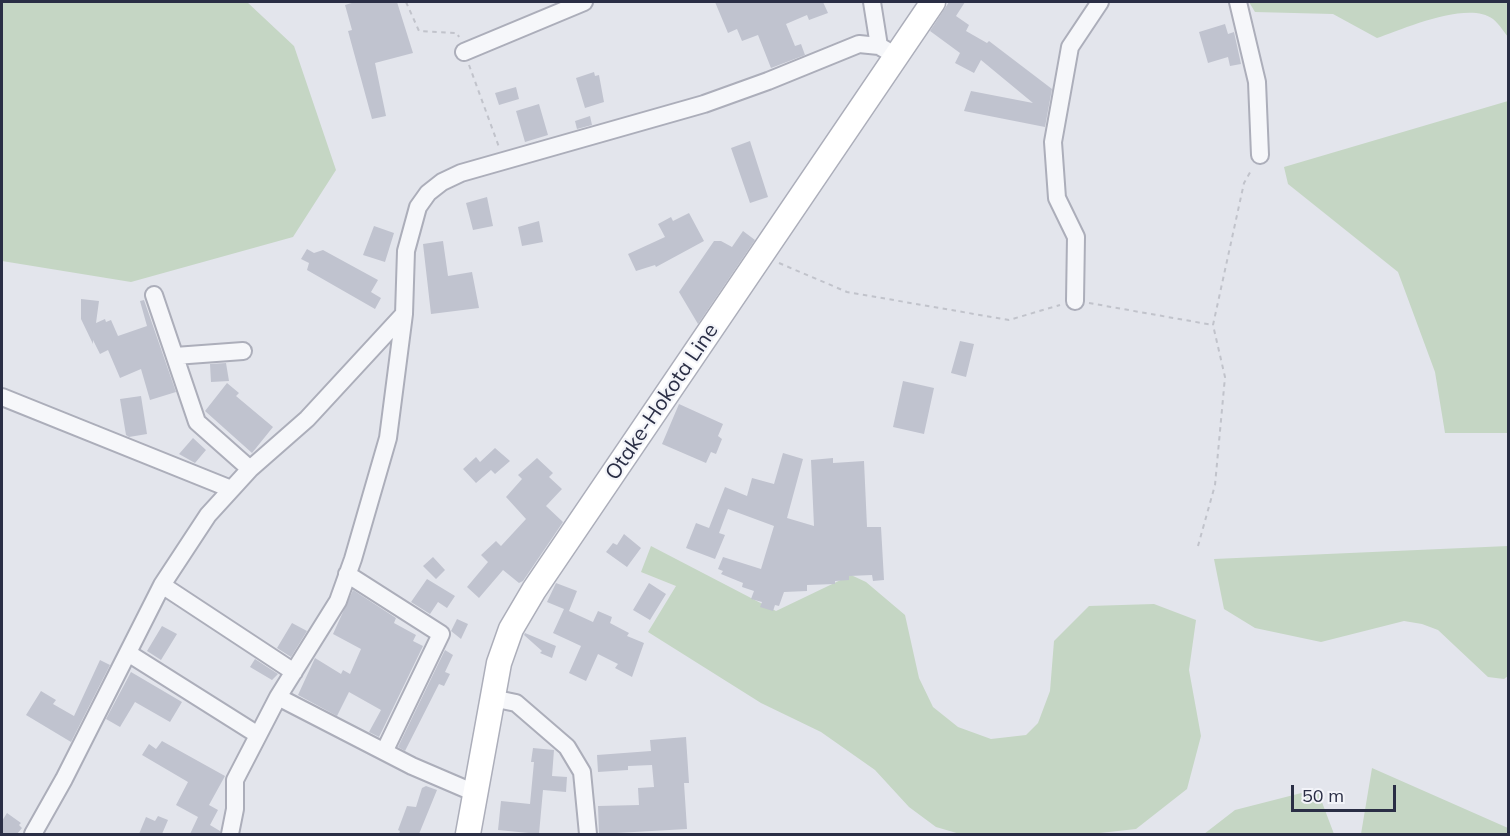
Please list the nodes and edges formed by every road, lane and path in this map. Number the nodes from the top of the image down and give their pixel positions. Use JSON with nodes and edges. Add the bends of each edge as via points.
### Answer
{"nodes":[{"id":1,"x":406,"y":2,"type":"edge"},
{"id":2,"x":584,"y":2,"type":"edge"},
{"id":3,"x":872,"y":2,"type":"edge"},
{"id":4,"x":933,"y":2,"type":"edge"},
{"id":5,"x":1100,"y":2,"type":"edge"},
{"id":6,"x":1238,"y":2,"type":"edge"},
{"id":7,"x":888,"y":51,"type":"junction"},
{"id":8,"x":464,"y":52,"type":"junction"},
{"id":9,"x":1260,"y":155,"type":"joint"},
{"id":10,"x":503,"y":160,"type":"junction"},
{"id":11,"x":761,"y":256,"type":"junction"},
{"id":12,"x":154,"y":295,"type":"dead end"},
{"id":13,"x":1075,"y":301,"type":"junction"},
{"id":14,"x":404,"y":314,"type":"junction"},
{"id":15,"x":1214,"y":325,"type":"junction"},
{"id":16,"x":243,"y":351,"type":"dead end"},
{"id":17,"x":175,"y":356,"type":"junction"},
{"id":18,"x":2,"y":397,"type":"edge"},
{"id":19,"x":250,"y":469,"type":"junction"},
{"id":20,"x":231,"y":489,"type":"junction"},
{"id":21,"x":1198,"y":546,"type":"dead end"},
{"id":22,"x":347,"y":574,"type":"junction"},
{"id":23,"x":162,"y":585,"type":"junction"},
{"id":24,"x":128,"y":653,"type":"junction"},
{"id":25,"x":294,"y":672,"type":"junction"},
{"id":26,"x":278,"y":697,"type":"junction"},
{"id":27,"x":492,"y":698,"type":"junction"},
{"id":28,"x":258,"y":735,"type":"junction"},
{"id":29,"x":385,"y":750,"type":"junction"},
{"id":30,"x":475,"y":793,"type":"junction"},
{"id":31,"x":33,"y":834,"type":"edge"},
{"id":32,"x":230,"y":834,"type":"edge"},
{"id":33,"x":468,"y":834,"type":"edge"},
{"id":34,"x":588,"y":834,"type":"edge"}],
"edges":[{"from":1,"to":8,"type":"path","via":[[418,31],[457,33]]},
{"from":2,"to":8,"type":"street"},
{"from":3,"to":7,"type":"street"},
{"from":4,"to":7,"type":"main road","name":"Otake-Hokota Line"},
{"from":5,"to":13,"type":"street","via":[[1070,47],[1053,142],[1057,198],[1076,237]]},
{"from":6,"to":9,"type":"street","via":[[1257,82]]},
{"from":7,"to":10,"type":"street","via":[[859,44],[704,104]]},
{"from":7,"to":11,"type":"main road","name":"Otake-Hokota Line"},
{"from":8,"to":10,"type":"path"},
{"from":9,"to":15,"type":"path","via":[[1244,183]]},
{"from":10,"to":14,"type":"street","via":[[442,182],[418,207],[406,251]]},
{"from":11,"to":13,"type":"path","via":[[847,292],[1009,320]]},
{"from":11,"to":27,"type":"main road","name":"Otake-Hokota Line","via":[[534,590],[511,629]]},
{"from":12,"to":17,"type":"street"},
{"from":13,"to":15,"type":"path"},
{"from":14,"to":19,"type":"street","via":[[307,419]]},
{"from":14,"to":22,"type":"street","via":[[388,438]]},
{"from":15,"to":21,"type":"path","via":[[1225,377],[1215,485]]},
{"from":16,"to":17,"type":"street"},
{"from":17,"to":19,"type":"street","via":[[197,422]]},
{"from":18,"to":20,"type":"street"},
{"from":19,"to":20,"type":"street"},
{"from":20,"to":23,"type":"street","via":[[208,515]]},
{"from":22,"to":25,"type":"street","via":[[338,601]]},
{"from":22,"to":29,"type":"street","via":[[441,634]]},
{"from":23,"to":24,"type":"street"},
{"from":23,"to":25,"type":"street"},
{"from":24,"to":28,"type":"street"},
{"from":24,"to":31,"type":"street"},
{"from":25,"to":26,"type":"street"},
{"from":26,"to":28,"type":"street"},
{"from":26,"to":29,"type":"street"},
{"from":27,"to":30,"type":"main road","name":"Otake-Hokota Line"},
{"from":27,"to":34,"type":"street","via":[[516,703],[567,747],[582,772]]},
{"from":28,"to":32,"type":"street","via":[[235,780]]},
{"from":29,"to":30,"type":"street"},
{"from":30,"to":33,"type":"main road","name":"Otake-Hokota Line"}]}
